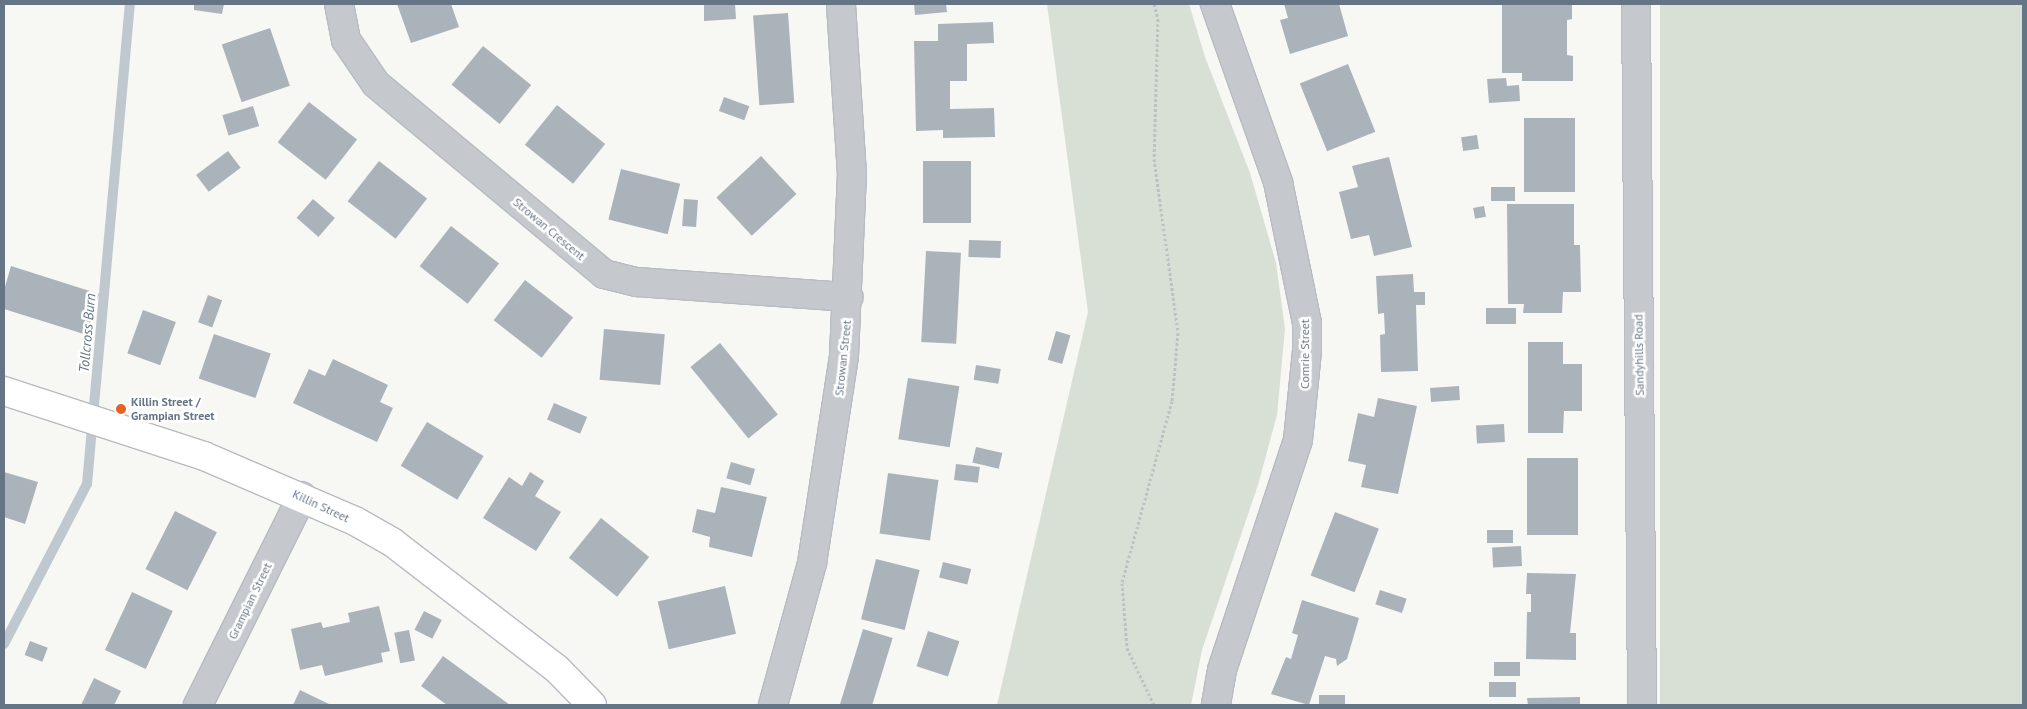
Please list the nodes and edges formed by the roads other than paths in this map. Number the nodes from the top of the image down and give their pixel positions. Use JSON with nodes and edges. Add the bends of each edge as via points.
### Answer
{"nodes":[{"id":1,"x":339,"y":4,"type":"edge"},
{"id":2,"x":841,"y":4,"type":"edge"},
{"id":3,"x":1215,"y":4,"type":"edge"},
{"id":4,"x":1636,"y":4,"type":"edge"},
{"id":5,"x":848,"y":296,"type":"junction"},
{"id":6,"x":4,"y":391,"type":"edge"},
{"id":7,"x":302,"y":496,"type":"junction"},
{"id":8,"x":198,"y":705,"type":"edge"},
{"id":9,"x":592,"y":705,"type":"edge"},
{"id":10,"x":773,"y":705,"type":"edge"},
{"id":11,"x":1216,"y":705,"type":"edge"},
{"id":12,"x":1642,"y":705,"type":"edge"}],
"edges":[{"from":1,"to":5,"type":"street","name":"Strowan Crescent","via":[[346,40],[376,84],[604,274],[637,282]]},
{"from":2,"to":5,"type":"street","name":"Strowan Street","via":[[852,175]]},
{"from":3,"to":11,"type":"street","name":"Comrie Street","via":[[1278,182],[1307,323],[1298,440],[1222,670]]},
{"from":4,"to":12,"type":"street","name":"Sandyhills Road"},
{"from":5,"to":10,"type":"street","name":"Strowan Street","via":[[831,460],[814,553]]},
{"from":6,"to":7,"type":"main road","name":"Killin Street","via":[[120,427]]},
{"from":7,"to":8,"type":"street","name":"Grampian Street"},
{"from":7,"to":9,"type":"main road","name":"Killin Street","via":[[392,542],[557,669]]}]}
